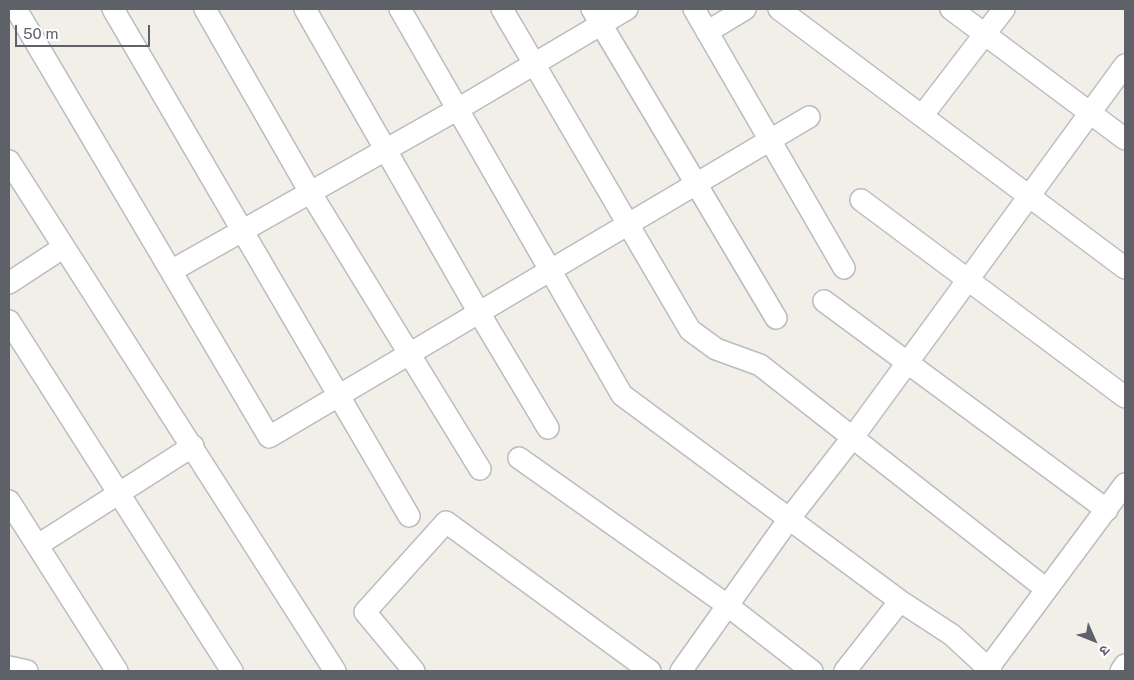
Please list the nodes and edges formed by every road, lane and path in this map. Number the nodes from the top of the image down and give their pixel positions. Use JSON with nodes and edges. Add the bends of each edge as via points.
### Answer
{"nodes":[{"id":1,"x":113,"y":9,"type":"edge"},
{"id":2,"x":205,"y":9,"type":"edge"},
{"id":3,"x":305,"y":9,"type":"edge"},
{"id":4,"x":400,"y":9,"type":"edge"},
{"id":5,"x":502,"y":9,"type":"edge"},
{"id":6,"x":628,"y":9,"type":"edge"},
{"id":7,"x":694,"y":9,"type":"edge"},
{"id":8,"x":745,"y":9,"type":"edge"},
{"id":9,"x":779,"y":9,"type":"edge"},
{"id":10,"x":951,"y":9,"type":"edge"},
{"id":11,"x":1004,"y":9,"type":"edge"},
{"id":12,"x":25,"y":12,"type":"edge"},
{"id":13,"x":597,"y":17,"type":"edge"},
{"id":14,"x":707,"y":32,"type":"junction"},
{"id":15,"x":984,"y":35,"type":"junction"},
{"id":16,"x":534,"y":64,"type":"junction"},
{"id":17,"x":1125,"y":65,"type":"edge"},
{"id":18,"x":458,"y":109,"type":"junction"},
{"id":19,"x":1090,"y":112,"type":"junction"},
{"id":20,"x":922,"y":116,"type":"junction"},
{"id":21,"x":809,"y":117,"type":"dead end"},
{"id":22,"x":1125,"y":138,"type":"edge"},
{"id":23,"x":769,"y":140,"type":"junction"},
{"id":24,"x":386,"y":149,"type":"junction"},
{"id":25,"x":9,"y":161,"type":"edge"},
{"id":26,"x":697,"y":182,"type":"junction"},
{"id":27,"x":310,"y":192,"type":"junction"},
{"id":28,"x":1029,"y":196,"type":"junction"},
{"id":29,"x":862,"y":200,"type":"dead end"},
{"id":30,"x":626,"y":224,"type":"junction"},
{"id":31,"x":243,"y":230,"type":"junction"},
{"id":32,"x":64,"y":248,"type":"junction"},
{"id":33,"x":844,"y":268,"type":"dead end"},
{"id":34,"x":1125,"y":268,"type":"edge"},
{"id":35,"x":549,"y":269,"type":"junction"},
{"id":36,"x":171,"y":271,"type":"junction"},
{"id":37,"x":968,"y":280,"type":"junction"},
{"id":38,"x":9,"y":283,"type":"edge"},
{"id":39,"x":824,"y":301,"type":"dead end"},
{"id":40,"x":478,"y":311,"type":"junction"},
{"id":41,"x":776,"y":318,"type":"dead end"},
{"id":42,"x":9,"y":321,"type":"edge"},
{"id":43,"x":407,"y":354,"type":"junction"},
{"id":44,"x":908,"y":361,"type":"junction"},
{"id":45,"x":339,"y":395,"type":"junction"},
{"id":46,"x":1125,"y":398,"type":"edge"},
{"id":47,"x":548,"y":428,"type":"dead end"},
{"id":48,"x":853,"y":437,"type":"junction"},
{"id":49,"x":193,"y":446,"type":"junction"},
{"id":50,"x":519,"y":458,"type":"dead end"},
{"id":51,"x":480,"y":469,"type":"dead end"},
{"id":52,"x":1125,"y":484,"type":"edge"},
{"id":53,"x":120,"y":493,"type":"junction"},
{"id":54,"x":9,"y":501,"type":"edge"},
{"id":55,"x":1107,"y":510,"type":"junction"},
{"id":56,"x":408,"y":516,"type":"dead end"},
{"id":57,"x":790,"y":520,"type":"junction"},
{"id":58,"x":38,"y":545,"type":"junction"},
{"id":59,"x":1046,"y":589,"type":"junction"},
{"id":60,"x":900,"y":601,"type":"junction"},
{"id":61,"x":727,"y":605,"type":"junction"},
{"id":62,"x":1125,"y":665,"type":"edge"},
{"id":63,"x":9,"y":667,"type":"edge"},
{"id":64,"x":27,"y":671,"type":"edge"},
{"id":65,"x":117,"y":671,"type":"edge"},
{"id":66,"x":232,"y":671,"type":"edge"},
{"id":67,"x":335,"y":671,"type":"edge"},
{"id":68,"x":414,"y":671,"type":"edge"},
{"id":69,"x":650,"y":671,"type":"edge"},
{"id":70,"x":681,"y":671,"type":"edge"},
{"id":71,"x":812,"y":671,"type":"edge"},
{"id":72,"x":845,"y":671,"type":"edge"},
{"id":73,"x":988,"y":671,"type":"edge"},
{"id":74,"x":1121,"y":671,"type":"edge"}],
"edges":[{"from":1,"to":31,"type":"street"},
{"from":2,"to":27,"type":"street"},
{"from":3,"to":24,"type":"street"},
{"from":4,"to":18,"type":"street"},
{"from":5,"to":16,"type":"street"},
{"from":6,"to":13,"type":"street"},
{"from":7,"to":14,"type":"street"},
{"from":8,"to":14,"type":"street"},
{"from":9,"to":20,"type":"street"},
{"from":10,"to":15,"type":"street"},
{"from":11,"to":15,"type":"street"},
{"from":12,"to":36,"type":"street"},
{"from":13,"to":16,"type":"street"},
{"from":13,"to":26,"type":"street"},
{"from":14,"to":23,"type":"street"},
{"from":15,"to":19,"type":"street"},
{"from":15,"to":20,"type":"street"},
{"from":16,"to":18,"type":"street"},
{"from":16,"to":30,"type":"street"},
{"from":17,"to":19,"type":"street"},
{"from":18,"to":24,"type":"street"},
{"from":18,"to":35,"type":"street"},
{"from":19,"to":22,"type":"street"},
{"from":19,"to":28,"type":"street"},
{"from":20,"to":28,"type":"street"},
{"from":21,"to":23,"type":"street"},
{"from":23,"to":26,"type":"street"},
{"from":23,"to":33,"type":"street"},
{"from":24,"to":27,"type":"street"},
{"from":24,"to":40,"type":"street"},
{"from":25,"to":32,"type":"street"},
{"from":26,"to":30,"type":"street"},
{"from":26,"to":41,"type":"street"},
{"from":27,"to":31,"type":"street"},
{"from":27,"to":43,"type":"street"},
{"from":28,"to":34,"type":"street"},
{"from":28,"to":37,"type":"street"},
{"from":29,"to":37,"type":"street"},
{"from":30,"to":35,"type":"street"},
{"from":30,"to":48,"type":"street","via":[[683,322],[697,338],[760,366]]},
{"from":31,"to":36,"type":"street"},
{"from":31,"to":45,"type":"street"},
{"from":32,"to":38,"type":"street"},
{"from":32,"to":49,"type":"street"},
{"from":35,"to":40,"type":"street"},
{"from":35,"to":57,"type":"street","via":[[622,395]]},
{"from":36,"to":45,"type":"street","via":[[269,436]]},
{"from":37,"to":44,"type":"street"},
{"from":37,"to":46,"type":"street"},
{"from":39,"to":44,"type":"street"},
{"from":40,"to":43,"type":"street"},
{"from":40,"to":47,"type":"street"},
{"from":42,"to":53,"type":"street"},
{"from":43,"to":45,"type":"street"},
{"from":43,"to":51,"type":"street"},
{"from":44,"to":48,"type":"street"},
{"from":44,"to":55,"type":"street"},
{"from":45,"to":56,"type":"street"},
{"from":48,"to":57,"type":"street"},
{"from":48,"to":59,"type":"street"},
{"from":49,"to":53,"type":"street"},
{"from":49,"to":67,"type":"street"},
{"from":50,"to":61,"type":"street"},
{"from":52,"to":55,"type":"street"},
{"from":53,"to":58,"type":"street"},
{"from":53,"to":66,"type":"street"},
{"from":54,"to":58,"type":"street"},
{"from":55,"to":59,"type":"street"},
{"from":57,"to":60,"type":"street"},
{"from":57,"to":61,"type":"street"},
{"from":58,"to":65,"type":"street"},
{"from":59,"to":73,"type":"street"},
{"from":60,"to":72,"type":"street"},
{"from":60,"to":73,"type":"street","via":[[952,635]]},
{"from":61,"to":70,"type":"street"},
{"from":61,"to":71,"type":"street"},
{"from":62,"to":74,"type":"street"},
{"from":63,"to":64,"type":"street"},
{"from":68,"to":69,"type":"street","via":[[365,612],[446,522]]}]}
